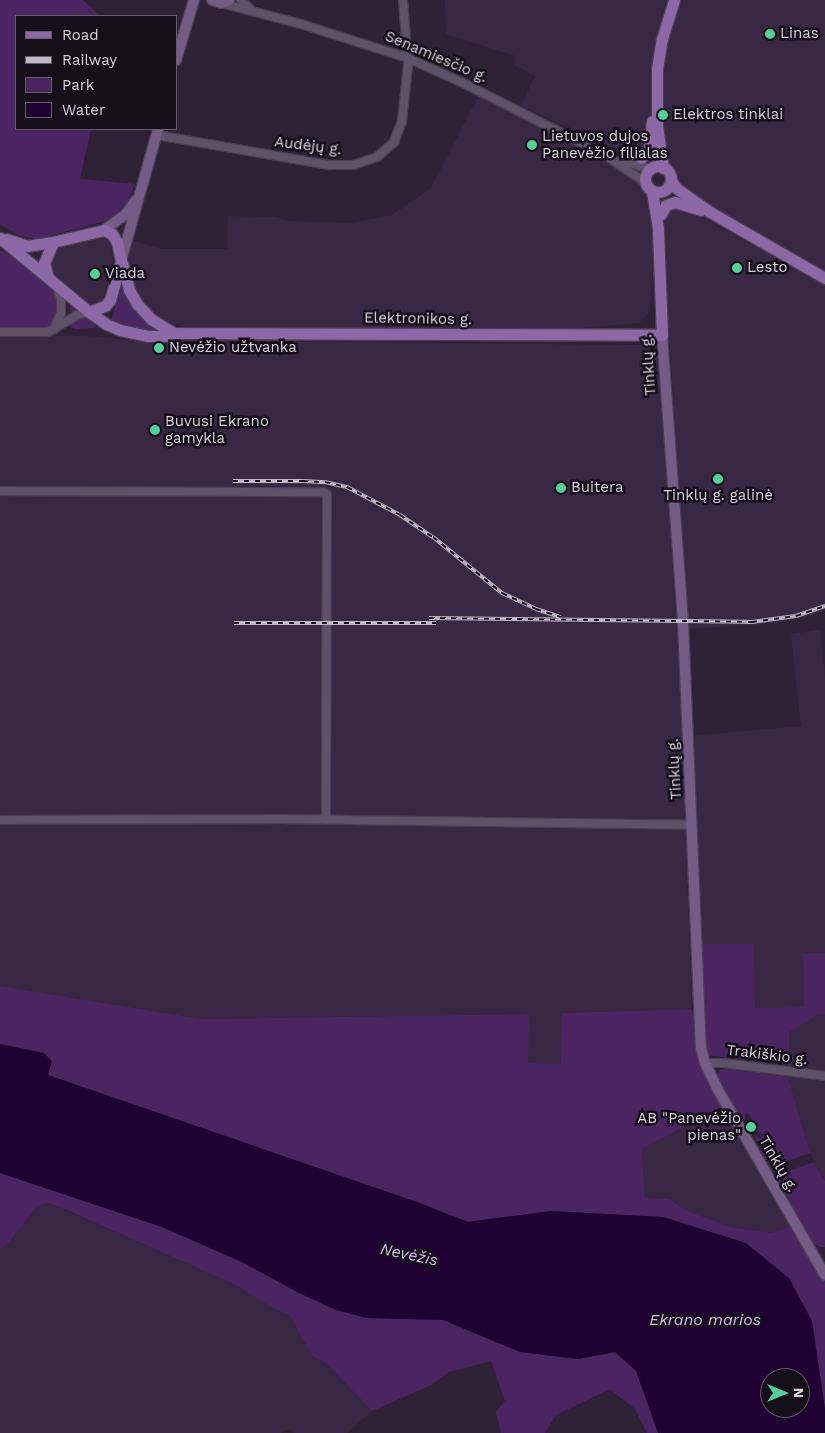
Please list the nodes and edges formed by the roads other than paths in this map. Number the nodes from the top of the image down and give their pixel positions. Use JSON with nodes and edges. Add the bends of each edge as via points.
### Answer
{"nodes":[{"id":1,"x":241,"y":0,"type":"edge"},
{"id":2,"x":403,"y":0,"type":"edge"},
{"id":3,"x":674,"y":0,"type":"edge"},
{"id":4,"x":195,"y":1,"type":"edge"},
{"id":5,"x":220,"y":1,"type":"edge"},
{"id":6,"x":250,"y":9,"type":"junction"},
{"id":7,"x":178,"y":54,"type":"edge"},
{"id":8,"x":408,"y":58,"type":"junction"},
{"id":9,"x":656,"y":97,"type":"junction"},
{"id":10,"x":157,"y":132,"type":"edge"},
{"id":11,"x":606,"y":155,"type":"junction"},
{"id":12,"x":641,"y":158,"type":"joint"},
{"id":13,"x":655,"y":168,"type":"junction"},
{"id":14,"x":671,"y":180,"type":"junction"},
{"id":15,"x":656,"y":189,"type":"junction"},
{"id":16,"x":140,"y":193,"type":"junction"},
{"id":17,"x":670,"y":203,"type":"joint"},
{"id":18,"x":706,"y":211,"type":"junction"},
{"id":19,"x":661,"y":214,"type":"junction"},
{"id":20,"x":658,"y":229,"type":"junction"},
{"id":21,"x":104,"y":230,"type":"junction"},
{"id":22,"x":0,"y":238,"type":"edge"},
{"id":23,"x":53,"y":242,"type":"junction"},
{"id":24,"x":121,"y":261,"type":"junction"},
{"id":25,"x":825,"y":278,"type":"edge"},
{"id":26,"x":51,"y":280,"type":"junction"},
{"id":27,"x":89,"y":312,"type":"junction"},
{"id":28,"x":53,"y":331,"type":"junction"},
{"id":29,"x":0,"y":332,"type":"edge"},
{"id":30,"x":173,"y":333,"type":"junction"},
{"id":31,"x":662,"y":335,"type":"junction"},
{"id":32,"x":0,"y":491,"type":"edge"},
{"id":33,"x":0,"y":820,"type":"edge"},
{"id":34,"x":326,"y":820,"type":"junction"},
{"id":35,"x":692,"y":825,"type":"junction"},
{"id":36,"x":705,"y":1063,"type":"junction"},
{"id":37,"x":825,"y":1076,"type":"edge"},
{"id":38,"x":825,"y":1275,"type":"edge"}],
"edges":[{"from":1,"to":6,"type":"street","name":"Senamiesčio g."},
{"from":2,"to":8,"type":"street","name":"Audėjų g."},
{"from":3,"to":9,"type":"main road","via":[[658,57]]},
{"from":4,"to":7,"type":"main road"},
{"from":5,"to":6,"type":"street","name":"Senamiesčio g."},
{"from":6,"to":8,"type":"street","name":"Senamiesčio g."},
{"from":8,"to":10,"type":"street","name":"Audėjų g.","via":[[400,129],[388,150],[366,162],[329,164]]},
{"from":8,"to":11,"type":"street","name":"Senamiesčio g."},
{"from":9,"to":12,"type":"main road","via":[[651,143]]},
{"from":9,"to":13,"type":"main road"},
{"from":10,"to":16,"type":"main road"},
{"from":11,"to":12,"type":"street","name":"Senamiesčio g.","via":[[629,160]]},
{"from":11,"to":13,"type":"street","name":"Senamiesčio g.","via":[[639,167]]},
{"from":11,"to":15,"type":"street","name":"Senamiesčio g."},
{"from":13,"to":14,"type":"main road","name":"Senamiesčio g.","via":[[669,173]]},
{"from":13,"to":15,"type":"main road","via":[[646,175]]},
{"from":14,"to":15,"type":"main road"},
{"from":14,"to":18,"type":"main road","name":"Senamiesčio g.","via":[[676,188]]},
{"from":15,"to":18,"type":"main road","name":"Senamiesčio g."},
{"from":15,"to":19,"type":"main road","name":"Tinklų g."},
{"from":15,"to":20,"type":"main road","name":"Tinklų g."},
{"from":16,"to":21,"type":"main road","via":[[125,215]]},
{"from":16,"to":24,"type":"main road"},
{"from":17,"to":18,"type":"main road","name":"Senamiesčio g."},
{"from":17,"to":19,"type":"main road","name":"Tinklų g."},
{"from":18,"to":25,"type":"main road","name":"Senamiesčio g."},
{"from":19,"to":20,"type":"main road","name":"Tinklų g."},
{"from":20,"to":31,"type":"main road","name":"Tinklų g."},
{"from":21,"to":23,"type":"main road"},
{"from":21,"to":24,"type":"main road","via":[[117,242]]},
{"from":22,"to":23,"type":"main road","via":[[27,246]]},
{"from":22,"to":26,"type":"main road"},
{"from":23,"to":26,"type":"main road","via":[[44,263]]},
{"from":24,"to":27,"type":"main road","via":[[110,300],[105,306]]},
{"from":24,"to":30,"type":"main road","via":[[129,290],[137,304],[151,319]]},
{"from":26,"to":27,"type":"main road"},
{"from":26,"to":28,"type":"street","via":[[61,299],[61,313]]},
{"from":27,"to":28,"type":"street","via":[[77,315]]},
{"from":27,"to":30,"type":"main road","name":"Elektronikos g.","via":[[106,324],[137,334],[164,336]]},
{"from":28,"to":29,"type":"street"},
{"from":30,"to":31,"type":"main road","name":"Elektronikos g."},
{"from":31,"to":35,"type":"main road","name":"Tinklų g.","via":[[683,622]]},
{"from":32,"to":34,"type":"street","via":[[323,492],[327,495]]},
{"from":33,"to":34,"type":"street"},
{"from":34,"to":35,"type":"street"},
{"from":35,"to":36,"type":"main road","name":"Tinklų g.","via":[[698,1032]]},
{"from":36,"to":37,"type":"street","name":"Trakiškio g.","via":[[720,1062]]},
{"from":36,"to":38,"type":"main road","name":"Tinklų g."}]}
